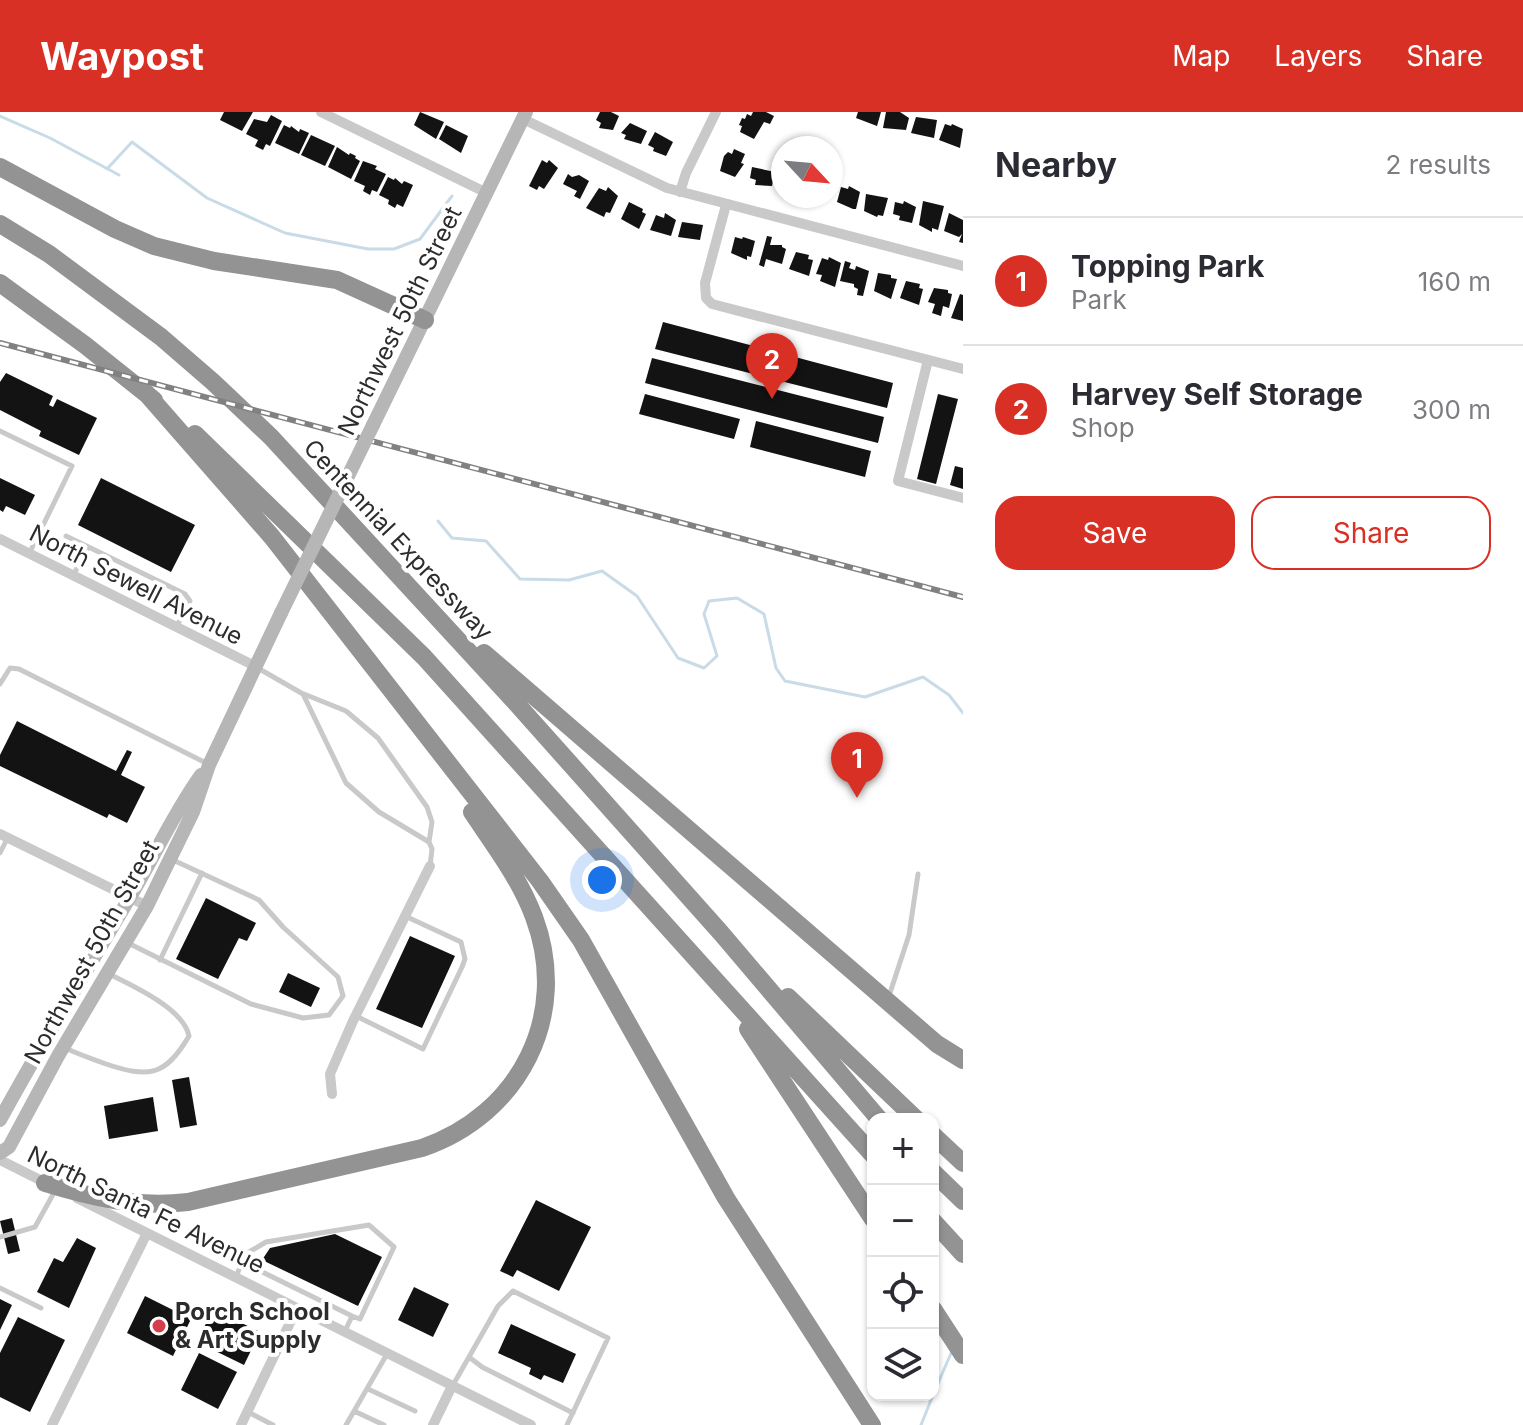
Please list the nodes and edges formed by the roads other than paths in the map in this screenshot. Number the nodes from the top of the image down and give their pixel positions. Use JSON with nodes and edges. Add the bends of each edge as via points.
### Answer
{"nodes":[{"id":1,"x":321,"y":112,"type":"edge"},
{"id":2,"x":716,"y":112,"type":"edge"},
{"id":3,"x":524,"y":115,"type":"edge"},
{"id":4,"x":0,"y":167,"type":"edge"},
{"id":5,"x":680,"y":192,"type":"junction"},
{"id":6,"x":487,"y":193,"type":"junction"},
{"id":7,"x":726,"y":205,"type":"junction"},
{"id":8,"x":0,"y":224,"type":"edge"},
{"id":9,"x":963,"y":266,"type":"edge"},
{"id":10,"x":0,"y":283,"type":"edge"},
{"id":11,"x":425,"y":320,"type":"junction"},
{"id":12,"x":928,"y":360,"type":"junction"},
{"id":13,"x":963,"y":369,"type":"edge"},
{"id":14,"x":146,"y":393,"type":"junction"},
{"id":15,"x":0,"y":431,"type":"edge"},
{"id":16,"x":963,"y":498,"type":"edge"},
{"id":17,"x":66,"y":536,"type":"dead end"},
{"id":18,"x":0,"y":539,"type":"edge"},
{"id":19,"x":88,"y":547,"type":"junction"},
{"id":20,"x":29,"y":553,"type":"junction"},
{"id":21,"x":74,"y":576,"type":"junction"},
{"id":22,"x":422,"y":600,"type":"junction"},
{"id":23,"x":177,"y":627,"type":"junction"},
{"id":24,"x":255,"y":666,"type":"junction"},
{"id":25,"x":0,"y":684,"type":"edge"},
{"id":26,"x":391,"y":689,"type":"junction"},
{"id":27,"x":303,"y":694,"type":"junction"},
{"id":28,"x":209,"y":765,"type":"junction"},
{"id":29,"x":4,"y":836,"type":"edge"},
{"id":30,"x":429,"y":842,"type":"junction"},
{"id":31,"x":0,"y":853,"type":"edge"},
{"id":32,"x":171,"y":859,"type":"junction"},
{"id":33,"x":430,"y":866,"type":"joint"},
{"id":34,"x":202,"y":873,"type":"junction"},
{"id":35,"x":918,"y":874,"type":"dead end"},
{"id":36,"x":130,"y":897,"type":"junction"},
{"id":37,"x":147,"y":906,"type":"junction"},
{"id":38,"x":405,"y":916,"type":"junction"},
{"id":39,"x":721,"y":933,"type":"junction"},
{"id":40,"x":127,"y":943,"type":"junction"},
{"id":41,"x":160,"y":960,"type":"junction"},
{"id":42,"x":109,"y":974,"type":"junction"},
{"id":43,"x":718,"y":983,"type":"junction"},
{"id":44,"x":888,"y":1001,"type":"junction"},
{"id":45,"x":355,"y":1016,"type":"junction"},
{"id":46,"x":64,"y":1047,"type":"junction"},
{"id":47,"x":963,"y":1060,"type":"edge"},
{"id":48,"x":332,"y":1094,"type":"dead end"},
{"id":49,"x":874,"y":1113,"type":"edge"},
{"id":50,"x":910,"y":1113,"type":"edge"},
{"id":51,"x":0,"y":1120,"type":"edge"},
{"id":52,"x":939,"y":1141,"type":"edge"},
{"id":53,"x":867,"y":1148,"type":"edge"},
{"id":54,"x":0,"y":1153,"type":"edge"},
{"id":55,"x":0,"y":1160,"type":"edge"},
{"id":56,"x":963,"y":1163,"type":"edge"},
{"id":57,"x":939,"y":1178,"type":"edge"},
{"id":58,"x":51,"y":1185,"type":"junction"},
{"id":59,"x":963,"y":1201,"type":"edge"},
{"id":60,"x":867,"y":1210,"type":"edge"},
{"id":61,"x":939,"y":1227,"type":"edge"},
{"id":62,"x":147,"y":1233,"type":"junction"},
{"id":63,"x":0,"y":1237,"type":"edge"},
{"id":64,"x":963,"y":1254,"type":"edge"},
{"id":65,"x":242,"y":1262,"type":"junction"},
{"id":66,"x":235,"y":1277,"type":"junction"},
{"id":67,"x":0,"y":1288,"type":"edge"},
{"id":68,"x":41,"y":1308,"type":"dead end"},
{"id":69,"x":297,"y":1308,"type":"junction"},
{"id":70,"x":352,"y":1316,"type":"junction"},
{"id":71,"x":939,"y":1318,"type":"edge"},
{"id":72,"x":344,"y":1332,"type":"junction"},
{"id":73,"x":387,"y":1353,"type":"junction"},
{"id":74,"x":963,"y":1355,"type":"edge"},
{"id":75,"x":469,"y":1357,"type":"junction"},
{"id":76,"x":452,"y":1386,"type":"junction"},
{"id":77,"x":368,"y":1389,"type":"junction"},
{"id":78,"x":247,"y":1411,"type":"junction"},
{"id":79,"x":354,"y":1411,"type":"junction"},
{"id":80,"x":415,"y":1411,"type":"dead end"},
{"id":81,"x":573,"y":1413,"type":"junction"},
{"id":82,"x":524,"y":1423,"type":"edge"},
{"id":83,"x":52,"y":1425,"type":"edge"},
{"id":84,"x":241,"y":1425,"type":"edge"},
{"id":85,"x":273,"y":1425,"type":"edge"},
{"id":86,"x":346,"y":1425,"type":"edge"},
{"id":87,"x":384,"y":1425,"type":"edge"},
{"id":88,"x":433,"y":1425,"type":"edge"},
{"id":89,"x":567,"y":1425,"type":"edge"},
{"id":90,"x":872,"y":1425,"type":"edge"}],
"edges":[{"from":1,"to":6,"type":"street"},
{"from":2,"to":5,"type":"street"},
{"from":3,"to":5,"type":"street"},
{"from":3,"to":6,"type":"main road","name":"Northwest 50th Street"},
{"from":4,"to":11,"type":"highway","via":[[154,246],[337,280]]},
{"from":5,"to":7,"type":"street"},
{"from":6,"to":11,"type":"main road","name":"Northwest 50th Street"},
{"from":7,"to":9,"type":"street"},
{"from":7,"to":12,"type":"street","via":[[705,283],[706,298],[720,307]]},
{"from":8,"to":22,"type":"highway","name":"Centennial Expressway","via":[[161,337],[213,382]]},
{"from":10,"to":14,"type":"highway"},
{"from":11,"to":24,"type":"main road","name":"Northwest 50th Street","bridge":true},
{"from":12,"to":13,"type":"street"},
{"from":12,"to":16,"type":"street","via":[[898,481]]},
{"from":14,"to":26,"type":"highway","via":[[272,537]]},
{"from":14,"to":43,"type":"highway","via":[[221,457],[424,657]]},
{"from":15,"to":20,"type":"lane","via":[[72,466]]},
{"from":17,"to":19,"type":"lane"},
{"from":18,"to":20,"type":"street","name":"North Sewell Avenue"},
{"from":19,"to":21,"type":"lane"},
{"from":19,"to":23,"type":"lane","via":[[185,594],[190,601]]},
{"from":20,"to":21,"type":"street","name":"North Sewell Avenue"},
{"from":21,"to":23,"type":"street","name":"North Sewell Avenue"},
{"from":22,"to":39,"type":"highway","name":"Centennial Expressway"},
{"from":22,"to":44,"type":"highway"},
{"from":23,"to":24,"type":"street","name":"North Sewell Avenue"},
{"from":24,"to":27,"type":"lane"},
{"from":24,"to":28,"type":"main road","name":"Northwest 50th Street"},
{"from":25,"to":28,"type":"lane","via":[[10,668],[19,669]]},
{"from":26,"to":58,"type":"highway","via":[[510,870],[540,934],[546,973],[543,1013],[532,1051],[513,1083],[475,1122],[435,1144],[225,1195],[138,1204]]},
{"from":26,"to":90,"type":"highway","via":[[581,940],[726,1198]]},
{"from":27,"to":30,"type":"lane","via":[[346,783],[379,812]]},
{"from":27,"to":30,"type":"lane","via":[[346,711],[378,738],[427,807],[432,822]]},
{"from":28,"to":32,"type":"main road","name":"Northwest 50th Street"},
{"from":28,"to":36,"type":"main road","name":"Northwest 50th Street","via":[[179,806]]},
{"from":29,"to":31,"type":"lane"},
{"from":29,"to":36,"type":"street"},
{"from":30,"to":33,"type":"lane"},
{"from":32,"to":34,"type":"lane"},
{"from":32,"to":37,"type":"main road","name":"Northwest 50th Street"},
{"from":33,"to":38,"type":"street"},
{"from":34,"to":41,"type":"lane"},
{"from":34,"to":41,"type":"lane","via":[[259,900],[338,977],[343,996],[329,1015],[303,1018],[251,1004]]},
{"from":35,"to":44,"type":"lane","via":[[909,935]]},
{"from":36,"to":37,"type":"street"},
{"from":36,"to":51,"type":"main road","name":"Northwest 50th Street"},
{"from":37,"to":40,"type":"main road","name":"Northwest 50th Street"},
{"from":38,"to":45,"type":"street"},
{"from":38,"to":45,"type":"lane","via":[[461,942],[465,959],[423,1049]]},
{"from":39,"to":49,"type":"highway"},
{"from":39,"to":50,"type":"highway"},
{"from":40,"to":41,"type":"lane"},
{"from":40,"to":42,"type":"main road","name":"Northwest 50th Street"},
{"from":42,"to":46,"type":"main road","name":"Northwest 50th Street"},
{"from":42,"to":46,"type":"lane","via":[[187,1025],[189,1036],[178,1054],[144,1074]]},
{"from":43,"to":53,"type":"highway"},
{"from":43,"to":60,"type":"highway"},
{"from":44,"to":47,"type":"highway"},
{"from":45,"to":48,"type":"street","via":[[330,1074]]},
{"from":46,"to":54,"type":"main road","name":"Northwest 50th Street","via":[[9,1147]]},
{"from":52,"to":56,"type":"highway"},
{"from":55,"to":58,"type":"street","name":"North Santa Fe Avenue"},
{"from":57,"to":59,"type":"highway"},
{"from":58,"to":62,"type":"street","name":"North Santa Fe Avenue"},
{"from":58,"to":63,"type":"lane","via":[[35,1227]]},
{"from":61,"to":64,"type":"highway"},
{"from":62,"to":66,"type":"street","name":"North Santa Fe Avenue"},
{"from":62,"to":83,"type":"street"},
{"from":65,"to":66,"type":"lane"},
{"from":65,"to":70,"type":"lane"},
{"from":65,"to":70,"type":"lane","via":[[266,1242],[369,1225],[394,1247],[360,1319]]},
{"from":66,"to":69,"type":"street","name":"North Santa Fe Avenue"},
{"from":67,"to":68,"type":"lane"},
{"from":69,"to":72,"type":"street","name":"North Santa Fe Avenue"},
{"from":69,"to":78,"type":"street"},
{"from":70,"to":72,"type":"lane"},
{"from":71,"to":74,"type":"highway"},
{"from":72,"to":73,"type":"street","name":"North Santa Fe Avenue"},
{"from":73,"to":76,"type":"street","name":"North Santa Fe Avenue"},
{"from":73,"to":77,"type":"lane"},
{"from":75,"to":76,"type":"lane"},
{"from":75,"to":81,"type":"lane"},
{"from":75,"to":81,"type":"lane","via":[[498,1306],[513,1291],[608,1338]]},
{"from":76,"to":82,"type":"street","name":"North Santa Fe Avenue"},
{"from":76,"to":88,"type":"street"},
{"from":77,"to":79,"type":"lane"},
{"from":77,"to":80,"type":"lane"},
{"from":78,"to":84,"type":"street"},
{"from":78,"to":85,"type":"lane"},
{"from":79,"to":86,"type":"lane"},
{"from":79,"to":87,"type":"lane"},
{"from":81,"to":89,"type":"lane"}]}
